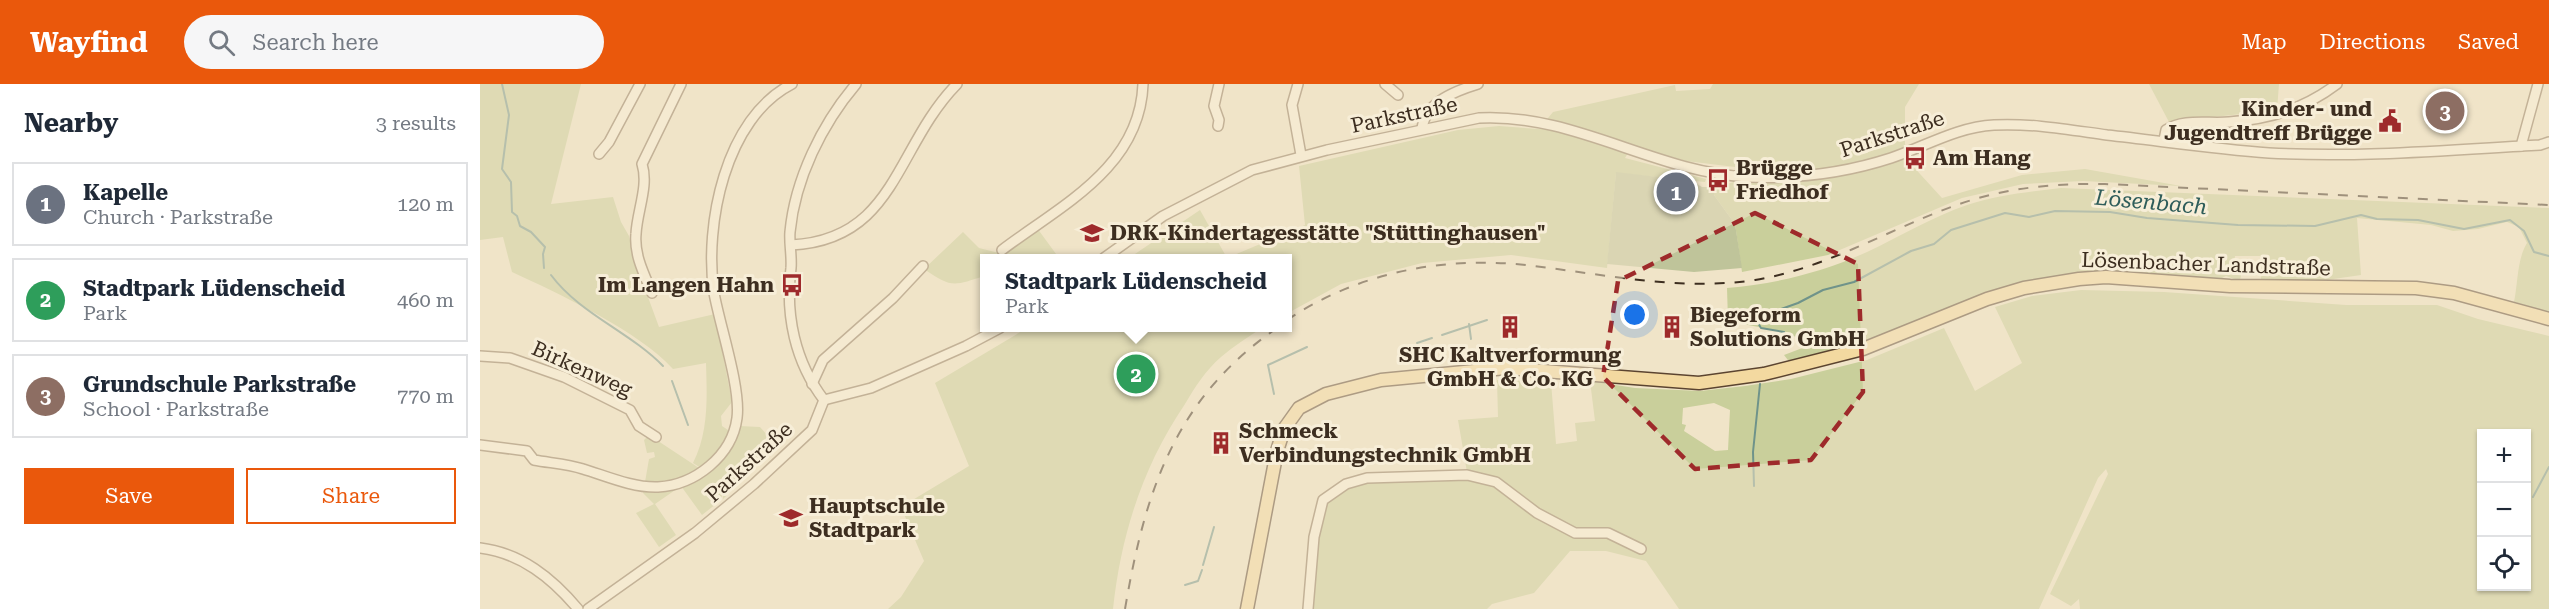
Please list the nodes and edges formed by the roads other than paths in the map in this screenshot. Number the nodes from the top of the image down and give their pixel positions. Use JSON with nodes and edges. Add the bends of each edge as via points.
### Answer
{"nodes":[{"id":1,"x":639,"y":84,"type":"edge"},
{"id":2,"x":681,"y":84,"type":"edge"},
{"id":3,"x":792,"y":84,"type":"edge"},
{"id":4,"x":854,"y":84,"type":"edge"},
{"id":5,"x":957,"y":84,"type":"edge"},
{"id":6,"x":1143,"y":84,"type":"edge"},
{"id":7,"x":1219,"y":84,"type":"edge"},
{"id":8,"x":1298,"y":84,"type":"edge"},
{"id":9,"x":1385,"y":84,"type":"edge"},
{"id":10,"x":1478,"y":84,"type":"edge"},
{"id":11,"x":2337,"y":84,"type":"edge"},
{"id":12,"x":2538,"y":84,"type":"edge"},
{"id":13,"x":1398,"y":95,"type":"dead end"},
{"id":14,"x":1218,"y":126,"type":"dead end"},
{"id":15,"x":1422,"y":128,"type":"junction"},
{"id":16,"x":2164,"y":140,"type":"junction"},
{"id":17,"x":2549,"y":142,"type":"edge"},
{"id":18,"x":2521,"y":146,"type":"junction"},
{"id":19,"x":599,"y":154,"type":"dead end"},
{"id":20,"x":1301,"y":156,"type":"junction"},
{"id":21,"x":791,"y":245,"type":"junction"},
{"id":22,"x":1002,"y":250,"type":"dead end"},
{"id":23,"x":1110,"y":254,"type":"edge"},
{"id":24,"x":923,"y":266,"type":"dead end"},
{"id":25,"x":652,"y":293,"type":"dead end"},
{"id":26,"x":2549,"y":319,"type":"edge"},
{"id":27,"x":991,"y":332,"type":"edge"},
{"id":28,"x":480,"y":356,"type":"edge"},
{"id":29,"x":812,"y":384,"type":"junction"},
{"id":30,"x":824,"y":400,"type":"junction"},
{"id":31,"x":656,"y":437,"type":"dead end"},
{"id":32,"x":480,"y":445,"type":"edge"},
{"id":33,"x":480,"y":548,"type":"edge"},
{"id":34,"x":1641,"y":549,"type":"dead end"},
{"id":35,"x":578,"y":609,"type":"edge"},
{"id":36,"x":588,"y":609,"type":"edge"},
{"id":37,"x":1247,"y":609,"type":"edge"},
{"id":38,"x":1308,"y":609,"type":"edge"}],
"edges":[{"from":1,"to":19,"type":"street"},
{"from":2,"to":25,"type":"street","via":[[642,164],[646,174],[636,248]]},
{"from":3,"to":32,"type":"street","via":[[766,101],[746,127],[724,176],[715,212],[712,276],[737,404],[734,428],[720,456],[686,480],[651,487],[534,460],[527,451]]},
{"from":4,"to":21,"type":"street","via":[[813,150],[795,201]]},
{"from":5,"to":21,"type":"street","via":[[941,101],[881,200],[861,223],[816,244]]},
{"from":6,"to":22,"type":"street","via":[[1135,122],[1107,169],[1048,220]]},
{"from":7,"to":14,"type":"street","via":[[1214,106],[1220,120]]},
{"from":8,"to":20,"type":"street","via":[[1292,105]]},
{"from":9,"to":13,"type":"street"},
{"from":10,"to":15,"type":"street","via":[[1430,108]]},
{"from":11,"to":16,"type":"street","via":[[2292,111],[2230,122],[2180,124],[2166,130]]},
{"from":12,"to":18,"type":"street"},
{"from":15,"to":16,"type":"street","name":"Parkstraße","via":[[1479,118],[1535,121],[1595,136],[1682,168],[1762,177],[1835,172],[1889,159],[1960,131],[1993,125],[2045,126]]},
{"from":15,"to":20,"type":"street","name":"Parkstraße"},
{"from":16,"to":18,"type":"street","name":"Parkstraße","via":[[2302,153]]},
{"from":17,"to":18,"type":"street","name":"Parkstraße"},
{"from":20,"to":23,"type":"street","name":"Parkstraße","via":[[1252,170],[1197,196]]},
{"from":21,"to":29,"type":"street","via":[[790,324]]},
{"from":24,"to":29,"type":"street","via":[[823,360]]},
{"from":26,"to":37,"type":"main road","name":"Lösenbacher Landstraße","via":[[2454,293],[2416,288],[2230,286],[2106,277],[2024,288],[1863,349],[1764,374],[1699,383],[1506,368],[1361,385],[1311,400],[1299,408],[1284,429]]},
{"from":27,"to":30,"type":"street","via":[[871,388]]},
{"from":28,"to":31,"type":"street","name":"Birkenweg","via":[[510,358],[564,377],[630,410],[639,426]]},
{"from":29,"to":30,"type":"street"},
{"from":30,"to":36,"type":"street","name":"Parkstraße","via":[[812,430],[754,484],[695,533]]},
{"from":33,"to":35,"type":"street","via":[[494,549],[526,562],[554,583]]},
{"from":34,"to":38,"type":"street","via":[[1608,533],[1568,530],[1496,483],[1481,478],[1367,477],[1346,484],[1323,500],[1314,537]]}]}
